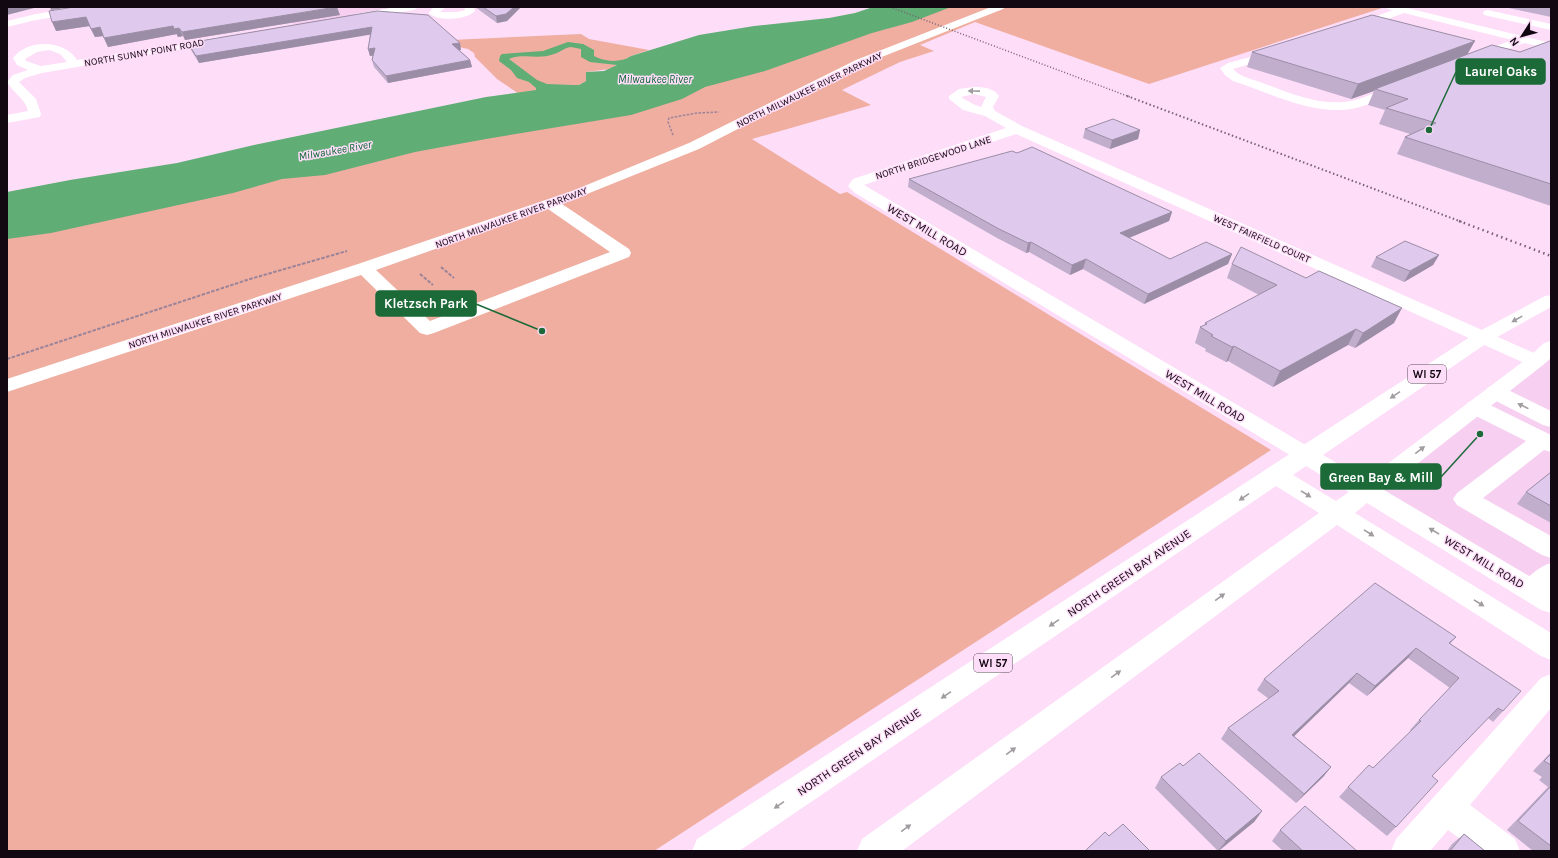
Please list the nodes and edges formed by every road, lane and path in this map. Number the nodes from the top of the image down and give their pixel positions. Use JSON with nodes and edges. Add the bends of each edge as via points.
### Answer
{"nodes":[{"id":1,"x":101,"y":7,"type":"edge"},
{"id":2,"x":414,"y":7,"type":"edge"},
{"id":3,"x":441,"y":7,"type":"edge"},
{"id":4,"x":469,"y":7,"type":"edge"},
{"id":5,"x":1000,"y":7,"type":"edge"},
{"id":6,"x":1391,"y":7,"type":"edge"},
{"id":7,"x":392,"y":9,"type":"edge"},
{"id":8,"x":1403,"y":10,"type":"junction"},
{"id":9,"x":1488,"y":13,"type":"dead end"},
{"id":10,"x":342,"y":19,"type":"edge"},
{"id":11,"x":1369,"y":22,"type":"junction"},
{"id":12,"x":7,"y":24,"type":"edge"},
{"id":13,"x":1551,"y":27,"type":"edge"},
{"id":14,"x":1391,"y":28,"type":"edge"},
{"id":15,"x":1343,"y":32,"type":"edge"},
{"id":16,"x":228,"y":38,"type":"edge"},
{"id":17,"x":1524,"y":39,"type":"junction"},
{"id":18,"x":27,"y":42,"type":"dead end"},
{"id":19,"x":1550,"y":45,"type":"edge"},
{"id":20,"x":39,"y":48,"type":"junction"},
{"id":21,"x":1474,"y":49,"type":"dead end"},
{"id":22,"x":1285,"y":50,"type":"edge"},
{"id":23,"x":1489,"y":53,"type":"junction"},
{"id":24,"x":1468,"y":61,"type":"edge"},
{"id":25,"x":74,"y":64,"type":"junction"},
{"id":26,"x":40,"y":70,"type":"junction"},
{"id":27,"x":1410,"y":83,"type":"edge"},
{"id":28,"x":990,"y":113,"type":"dead end"},
{"id":29,"x":714,"y":115,"type":"dead end"},
{"id":30,"x":7,"y":119,"type":"edge"},
{"id":31,"x":1018,"y":129,"type":"junction"},
{"id":32,"x":680,"y":132,"type":"dead end"},
{"id":33,"x":673,"y":135,"type":"junction"},
{"id":34,"x":667,"y":138,"type":"dead end"},
{"id":35,"x":860,"y":190,"type":"joint"},
{"id":36,"x":551,"y":204,"type":"junction"},
{"id":37,"x":353,"y":250,"type":"dead end"},
{"id":38,"x":441,"y":267,"type":"dead end"},
{"id":39,"x":364,"y":268,"type":"junction"},
{"id":40,"x":420,"y":274,"type":"dead end"},
{"id":41,"x":454,"y":278,"type":"dead end"},
{"id":42,"x":433,"y":286,"type":"dead end"},
{"id":43,"x":1551,"y":300,"type":"edge"},
{"id":44,"x":1483,"y":337,"type":"junction"},
{"id":45,"x":1545,"y":355,"type":"edge"},
{"id":46,"x":7,"y":359,"type":"edge"},
{"id":47,"x":7,"y":386,"type":"edge"},
{"id":48,"x":1495,"y":392,"type":"junction"},
{"id":49,"x":1476,"y":407,"type":"junction"},
{"id":50,"x":1548,"y":434,"type":"edge"},
{"id":51,"x":1306,"y":455,"type":"junction"},
{"id":52,"x":1276,"y":475,"type":"junction"},
{"id":53,"x":1366,"y":491,"type":"junction"},
{"id":54,"x":1336,"y":513,"type":"junction"},
{"id":55,"x":1551,"y":548,"type":"edge"},
{"id":56,"x":1551,"y":573,"type":"edge"},
{"id":57,"x":1542,"y":596,"type":"edge"},
{"id":58,"x":1551,"y":648,"type":"edge"},
{"id":59,"x":1551,"y":687,"type":"edge"},
{"id":60,"x":1446,"y":807,"type":"junction"},
{"id":61,"x":709,"y":851,"type":"edge"},
{"id":62,"x":874,"y":851,"type":"edge"},
{"id":63,"x":1408,"y":851,"type":"edge"},
{"id":64,"x":1503,"y":851,"type":"edge"}],
"edges":[{"from":1,"to":12,"type":"street"},
{"from":2,"to":7,"type":"street"},
{"from":3,"to":4,"type":"street","via":[[434,13],[454,15],[470,11]]},
{"from":5,"to":36,"type":"street","name":"NORTH MILWAUKEE RIVER PARKWAY","via":[[860,62],[694,146]]},
{"from":6,"to":8,"type":"street"},
{"from":7,"to":10,"type":"street"},
{"from":8,"to":11,"type":"street"},
{"from":8,"to":17,"type":"street"},
{"from":9,"to":13,"type":"street"},
{"from":11,"to":14,"type":"street"},
{"from":11,"to":15,"type":"street"},
{"from":16,"to":25,"type":"street","name":"NORTH SUNNY POINT ROAD"},
{"from":17,"to":19,"type":"street"},
{"from":17,"to":23,"type":"street"},
{"from":18,"to":20,"type":"street"},
{"from":20,"to":25,"type":"street","via":[[62,49]]},
{"from":20,"to":26,"type":"street","via":[[19,58],[21,63]]},
{"from":21,"to":23,"type":"street"},
{"from":22,"to":27,"type":"street","via":[[1226,68],[1237,78],[1324,105],[1353,105]]},
{"from":23,"to":24,"type":"street"},
{"from":25,"to":26,"type":"street","name":"NORTH SUNNY POINT ROAD"},
{"from":26,"to":30,"type":"street","name":"NORTH SUNNY POINT ROAD","via":[[20,76],[13,82],[32,102],[34,114]]},
{"from":28,"to":31,"type":"street","name":"WEST FAIRFIELD COURT"},
{"from":29,"to":33,"type":"path","via":[[721,112],[669,118]]},
{"from":31,"to":35,"type":"street","name":"NORTH BRIDGEWOOD LANE","via":[[858,182],[856,186]]},
{"from":31,"to":44,"type":"street","name":"WEST FAIRFIELD COURT"},
{"from":32,"to":33,"type":"path"},
{"from":33,"to":34,"type":"path"},
{"from":35,"to":51,"type":"street","name":"WEST MILL ROAD"},
{"from":36,"to":39,"type":"street","name":"NORTH MILWAUKEE RIVER PARKWAY"},
{"from":36,"to":39,"type":"street","via":[[623,253],[427,329]]},
{"from":37,"to":46,"type":"path","via":[[250,279]]},
{"from":38,"to":41,"type":"path"},
{"from":39,"to":47,"type":"street","name":"NORTH MILWAUKEE RIVER PARKWAY"},
{"from":40,"to":42,"type":"path"},
{"from":43,"to":44,"type":"street","name":"NORTH GREEN BAY AVENUE","number":"WI 57","one_way":true},
{"from":44,"to":45,"type":"street","name":"WEST FAIRFIELD COURT"},
{"from":44,"to":51,"type":"street","name":"NORTH GREEN BAY AVENUE","number":"WI 57","one_way":true},
{"from":45,"to":48,"type":"street"},
{"from":48,"to":49,"type":"street"},
{"from":50,"to":48,"type":"street","one_way":true},
{"from":49,"to":50,"type":"street"},
{"from":53,"to":49,"type":"street","one_way":true},
{"from":50,"to":55,"type":"street","via":[[1465,499]]},
{"from":51,"to":52,"type":"street","name":"NORTH GREEN BAY AVENUE","number":"WI 57"},
{"from":51,"to":53,"type":"street","name":"WEST MILL ROAD"},
{"from":52,"to":54,"type":"street","one_way":true},
{"from":52,"to":61,"type":"street","name":"NORTH GREEN BAY AVENUE","number":"WI 57","one_way":true},
{"from":53,"to":54,"type":"street"},
{"from":57,"to":53,"type":"street","name":"WEST MILL ROAD","one_way":true},
{"from":54,"to":58,"type":"street","one_way":true},
{"from":62,"to":54,"type":"street","one_way":true},
{"from":56,"to":57,"type":"street"},
{"from":59,"to":60,"type":"street"},
{"from":60,"to":63,"type":"street"},
{"from":60,"to":64,"type":"street"}]}
